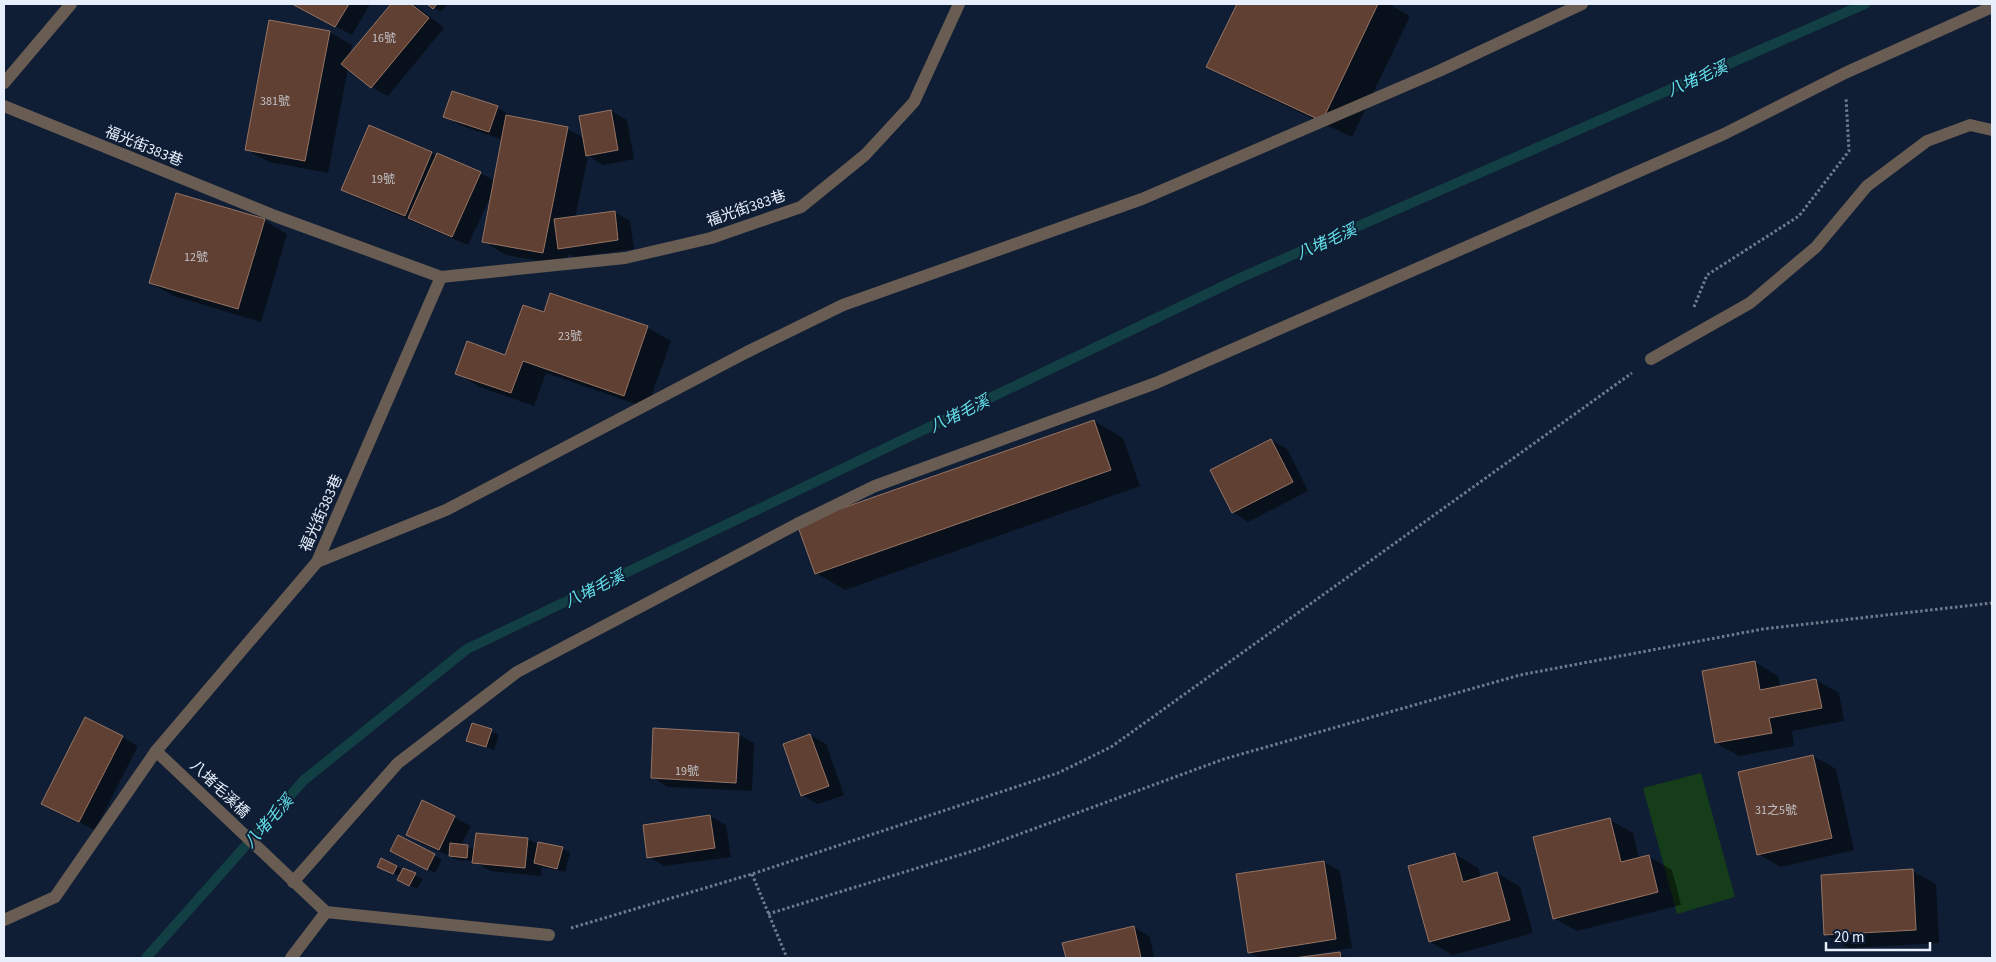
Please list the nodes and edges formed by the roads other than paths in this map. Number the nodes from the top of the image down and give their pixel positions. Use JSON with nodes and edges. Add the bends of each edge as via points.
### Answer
{"nodes":[{"id":1,"x":71,"y":4,"type":"edge"},
{"id":2,"x":959,"y":4,"type":"edge"},
{"id":3,"x":1582,"y":4,"type":"edge"},
{"id":4,"x":1992,"y":7,"type":"edge"},
{"id":5,"x":4,"y":83,"type":"edge"},
{"id":6,"x":4,"y":106,"type":"edge"},
{"id":7,"x":1992,"y":130,"type":"edge"},
{"id":8,"x":441,"y":277,"type":"junction"},
{"id":9,"x":1651,"y":359,"type":"road end"},
{"id":10,"x":318,"y":562,"type":"junction"},
{"id":11,"x":156,"y":751,"type":"junction"},
{"id":12,"x":293,"y":882,"type":"junction"},
{"id":13,"x":326,"y":912,"type":"junction"},
{"id":14,"x":4,"y":920,"type":"edge"},
{"id":15,"x":549,"y":935,"type":"road end"},
{"id":16,"x":291,"y":958,"type":"edge"}],
"edges":[{"from":1,"to":5,"type":"street"},
{"from":2,"to":8,"type":"street","name":"福光街383巷","via":[[914,102],[865,155],[801,207],[711,238],[625,258]]},
{"from":3,"to":10,"type":"street","via":[[1439,71],[1142,200],[843,305],[446,510]]},
{"from":4,"to":12,"type":"street","via":[[1845,73],[1714,138],[1156,383],[876,486],[797,524],[517,672],[398,763]]},
{"from":6,"to":8,"type":"street","name":"福光街383巷","via":[[275,216]]},
{"from":7,"to":9,"type":"street","via":[[1970,125],[1927,141],[1867,186],[1816,247],[1750,303]]},
{"from":8,"to":10,"type":"street","name":"福光街383巷"},
{"from":10,"to":11,"type":"street","name":"福光街383巷"},
{"from":11,"to":12,"type":"street","name":"八堵毛溪橋"},
{"from":11,"to":14,"type":"street","name":"福光街383巷","via":[[55,897]]},
{"from":12,"to":13,"type":"street","name":"八堵毛溪橋"},
{"from":13,"to":15,"type":"street"},
{"from":13,"to":16,"type":"street"}]}
